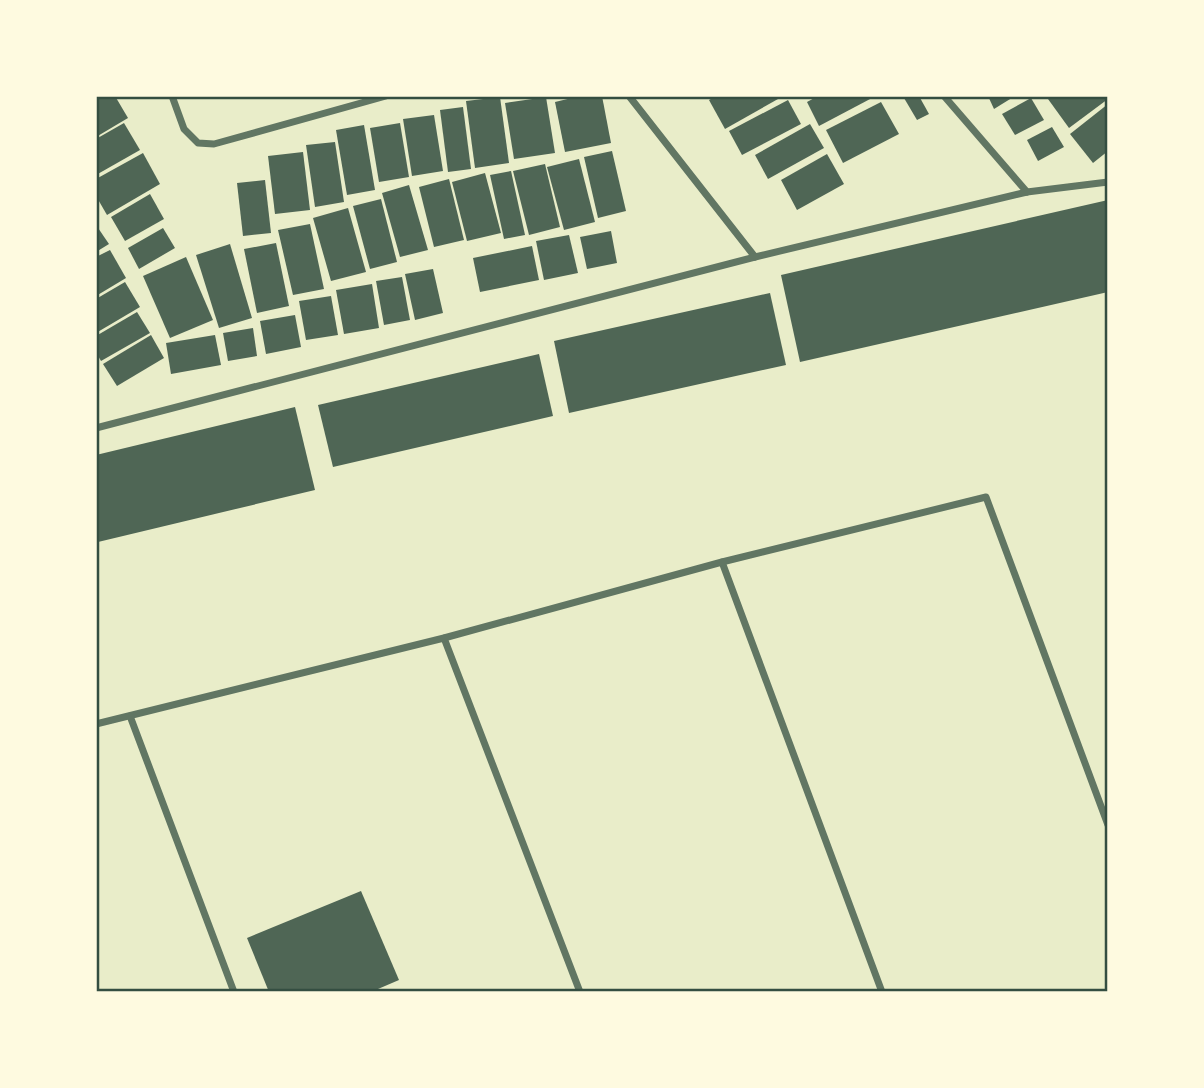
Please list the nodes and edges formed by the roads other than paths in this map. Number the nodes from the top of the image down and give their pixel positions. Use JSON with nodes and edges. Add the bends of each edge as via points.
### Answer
{"nodes":[{"id":1,"x":172,"y":96,"type":"edge"},
{"id":2,"x":386,"y":96,"type":"edge"},
{"id":3,"x":629,"y":96,"type":"edge"},
{"id":4,"x":944,"y":96,"type":"edge"},
{"id":5,"x":1108,"y":182,"type":"edge"},
{"id":6,"x":1027,"y":192,"type":"junction"},
{"id":7,"x":755,"y":257,"type":"junction"},
{"id":8,"x":96,"y":428,"type":"edge"},
{"id":9,"x":722,"y":562,"type":"junction"},
{"id":10,"x":444,"y":638,"type":"junction"},
{"id":11,"x":130,"y":716,"type":"junction"},
{"id":12,"x":96,"y":724,"type":"edge"},
{"id":13,"x":1108,"y":825,"type":"edge"},
{"id":14,"x":234,"y":992,"type":"edge"},
{"id":15,"x":580,"y":992,"type":"edge"},
{"id":16,"x":882,"y":992,"type":"edge"}],
"edges":[{"from":1,"to":2,"type":"street","via":[[184,129],[198,143],[214,144]]},
{"from":3,"to":7,"type":"street"},
{"from":4,"to":6,"type":"street"},
{"from":5,"to":6,"type":"street"},
{"from":6,"to":7,"type":"street"},
{"from":7,"to":8,"type":"street"},
{"from":9,"to":10,"type":"street"},
{"from":9,"to":13,"type":"street","via":[[986,498]]},
{"from":9,"to":16,"type":"street"},
{"from":10,"to":11,"type":"street"},
{"from":10,"to":15,"type":"street"},
{"from":11,"to":12,"type":"street"},
{"from":11,"to":14,"type":"street"}]}
